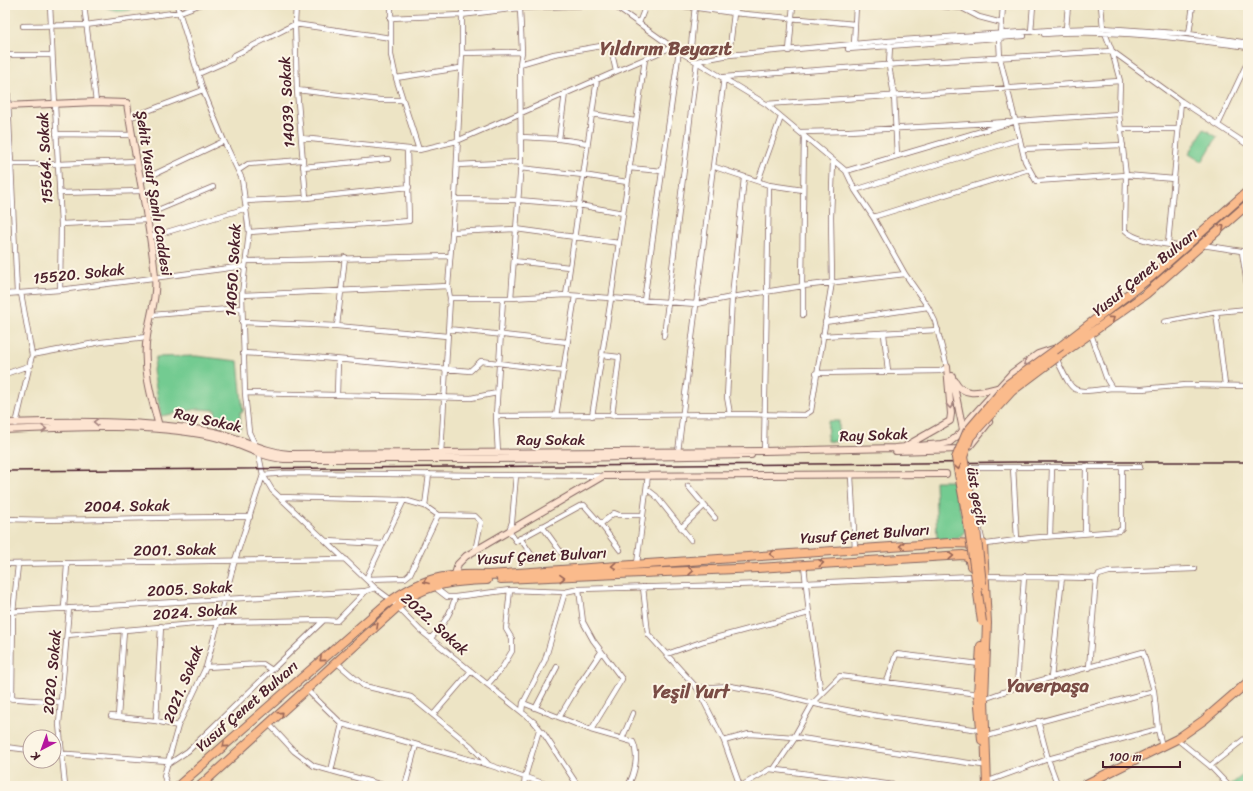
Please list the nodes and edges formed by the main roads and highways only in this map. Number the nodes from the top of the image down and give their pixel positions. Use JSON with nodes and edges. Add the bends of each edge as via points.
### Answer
{"nodes":[{"id":1,"x":1248,"y":191,"type":"edge"},
{"id":2,"x":1248,"y":204,"type":"edge"},
{"id":3,"x":1061,"y":346,"type":"joint"},
{"id":4,"x":454,"y":578,"type":"junction"},
{"id":5,"x":985,"y":622,"type":"junction"},
{"id":6,"x":1248,"y":683,"type":"edge"},
{"id":7,"x":981,"y":697,"type":"junction"},
{"id":8,"x":982,"y":735,"type":"junction"},
{"id":9,"x":1162,"y":748,"type":"junction"},
{"id":10,"x":986,"y":784,"type":"edge"},
{"id":11,"x":178,"y":786,"type":"edge"},
{"id":12,"x":200,"y":786,"type":"edge"},
{"id":13,"x":1082,"y":786,"type":"edge"},
{"id":14,"x":1086,"y":786,"type":"edge"}],
"edges":[{"from":1,"to":3,"type":"highway","name":"Yusuf Çenet Bulvarı","via":[[1132,292]]},
{"from":5,"to":2,"type":"highway","name":"Yusuf Çenet Bulvarı","one_way":true,"bridge":true,"via":[[975,520],[963,457],[970,437],[1012,391],[1146,294]]},
{"from":3,"to":5,"type":"highway","name":"üst geçit","one_way":true,"bridge":true,"via":[[1007,386],[967,432],[956,458]]},
{"from":4,"to":5,"type":"highway","name":"Yusuf Çenet Bulvarı","one_way":true,"via":[[581,577],[962,555],[969,557]]},
{"from":5,"to":4,"type":"highway","name":"Yusuf Çenet Bulvarı","one_way":true,"via":[[983,544],[949,543],[855,549]]},
{"from":4,"to":11,"type":"highway","name":"Yusuf Çenet Bulvarı","one_way":true,"via":[[437,577],[416,585],[391,600]]},
{"from":12,"to":4,"type":"highway","name":"Yusuf Çenet Bulvarı","one_way":true,"via":[[397,607],[418,592]]},
{"from":5,"to":7,"type":"highway"},
{"from":5,"to":7,"type":"highway","via":[[980,664]]},
{"from":6,"to":9,"type":"highway","via":[[1204,720]]},
{"from":6,"to":9,"type":"highway","via":[[1205,721]]},
{"from":7,"to":8,"type":"highway"},
{"from":8,"to":10,"type":"highway"},
{"from":8,"to":10,"type":"highway","via":[[982,765]]},
{"from":9,"to":13,"type":"highway","via":[[1123,764]]},
{"from":9,"to":14,"type":"highway"}]}
